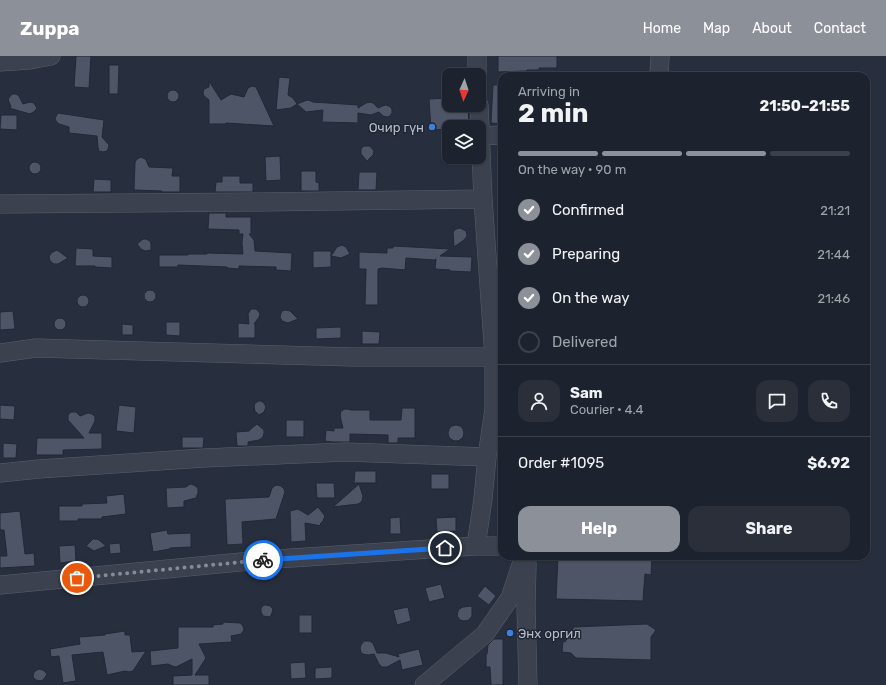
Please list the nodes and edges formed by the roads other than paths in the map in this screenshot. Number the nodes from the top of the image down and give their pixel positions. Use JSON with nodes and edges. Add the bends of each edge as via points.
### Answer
{"nodes":[{"id":1,"x":51,"y":56,"type":"edge"},
{"id":2,"x":476,"y":56,"type":"edge"},
{"id":3,"x":660,"y":56,"type":"edge"},
{"id":4,"x":0,"y":62,"type":"edge"},
{"id":5,"x":477,"y":68,"type":"edge"},
{"id":6,"x":659,"y":72,"type":"edge"},
{"id":7,"x":486,"y":136,"type":"edge"},
{"id":8,"x":498,"y":136,"type":"edge"},
{"id":9,"x":481,"y":164,"type":"edge"},
{"id":10,"x":483,"y":199,"type":"junction"},
{"id":11,"x":0,"y":204,"type":"edge"},
{"id":12,"x":494,"y":255,"type":"edge"},
{"id":13,"x":0,"y":353,"type":"edge"},
{"id":14,"x":494,"y":357,"type":"junction"},
{"id":15,"x":487,"y":457,"type":"junction"},
{"id":16,"x":0,"y":473,"type":"edge"},
{"id":17,"x":476,"y":546,"type":"junction"},
{"id":18,"x":498,"y":546,"type":"edge"},
{"id":19,"x":523,"y":560,"type":"edge"},
{"id":20,"x":528,"y":560,"type":"edge"},
{"id":21,"x":0,"y":585,"type":"edge"},
{"id":22,"x":424,"y":685,"type":"edge"},
{"id":23,"x":528,"y":685,"type":"edge"}],
"edges":[{"from":1,"to":4,"type":"street"},
{"from":2,"to":5,"type":"street"},
{"from":3,"to":6,"type":"street"},
{"from":7,"to":8,"type":"street"},
{"from":9,"to":10,"type":"street"},
{"from":10,"to":11,"type":"street"},
{"from":10,"to":12,"type":"street"},
{"from":12,"to":14,"type":"street"},
{"from":13,"to":14,"type":"street","via":[[36,348],[353,357]]},
{"from":14,"to":15,"type":"street","via":[[494,409]]},
{"from":15,"to":16,"type":"street","via":[[346,452],[204,458]]},
{"from":15,"to":17,"type":"street"},
{"from":17,"to":18,"type":"street"},
{"from":17,"to":21,"type":"street","via":[[260,560]]},
{"from":19,"to":22,"type":"street","via":[[510,598],[485,634]]},
{"from":20,"to":23,"type":"street"}]}
